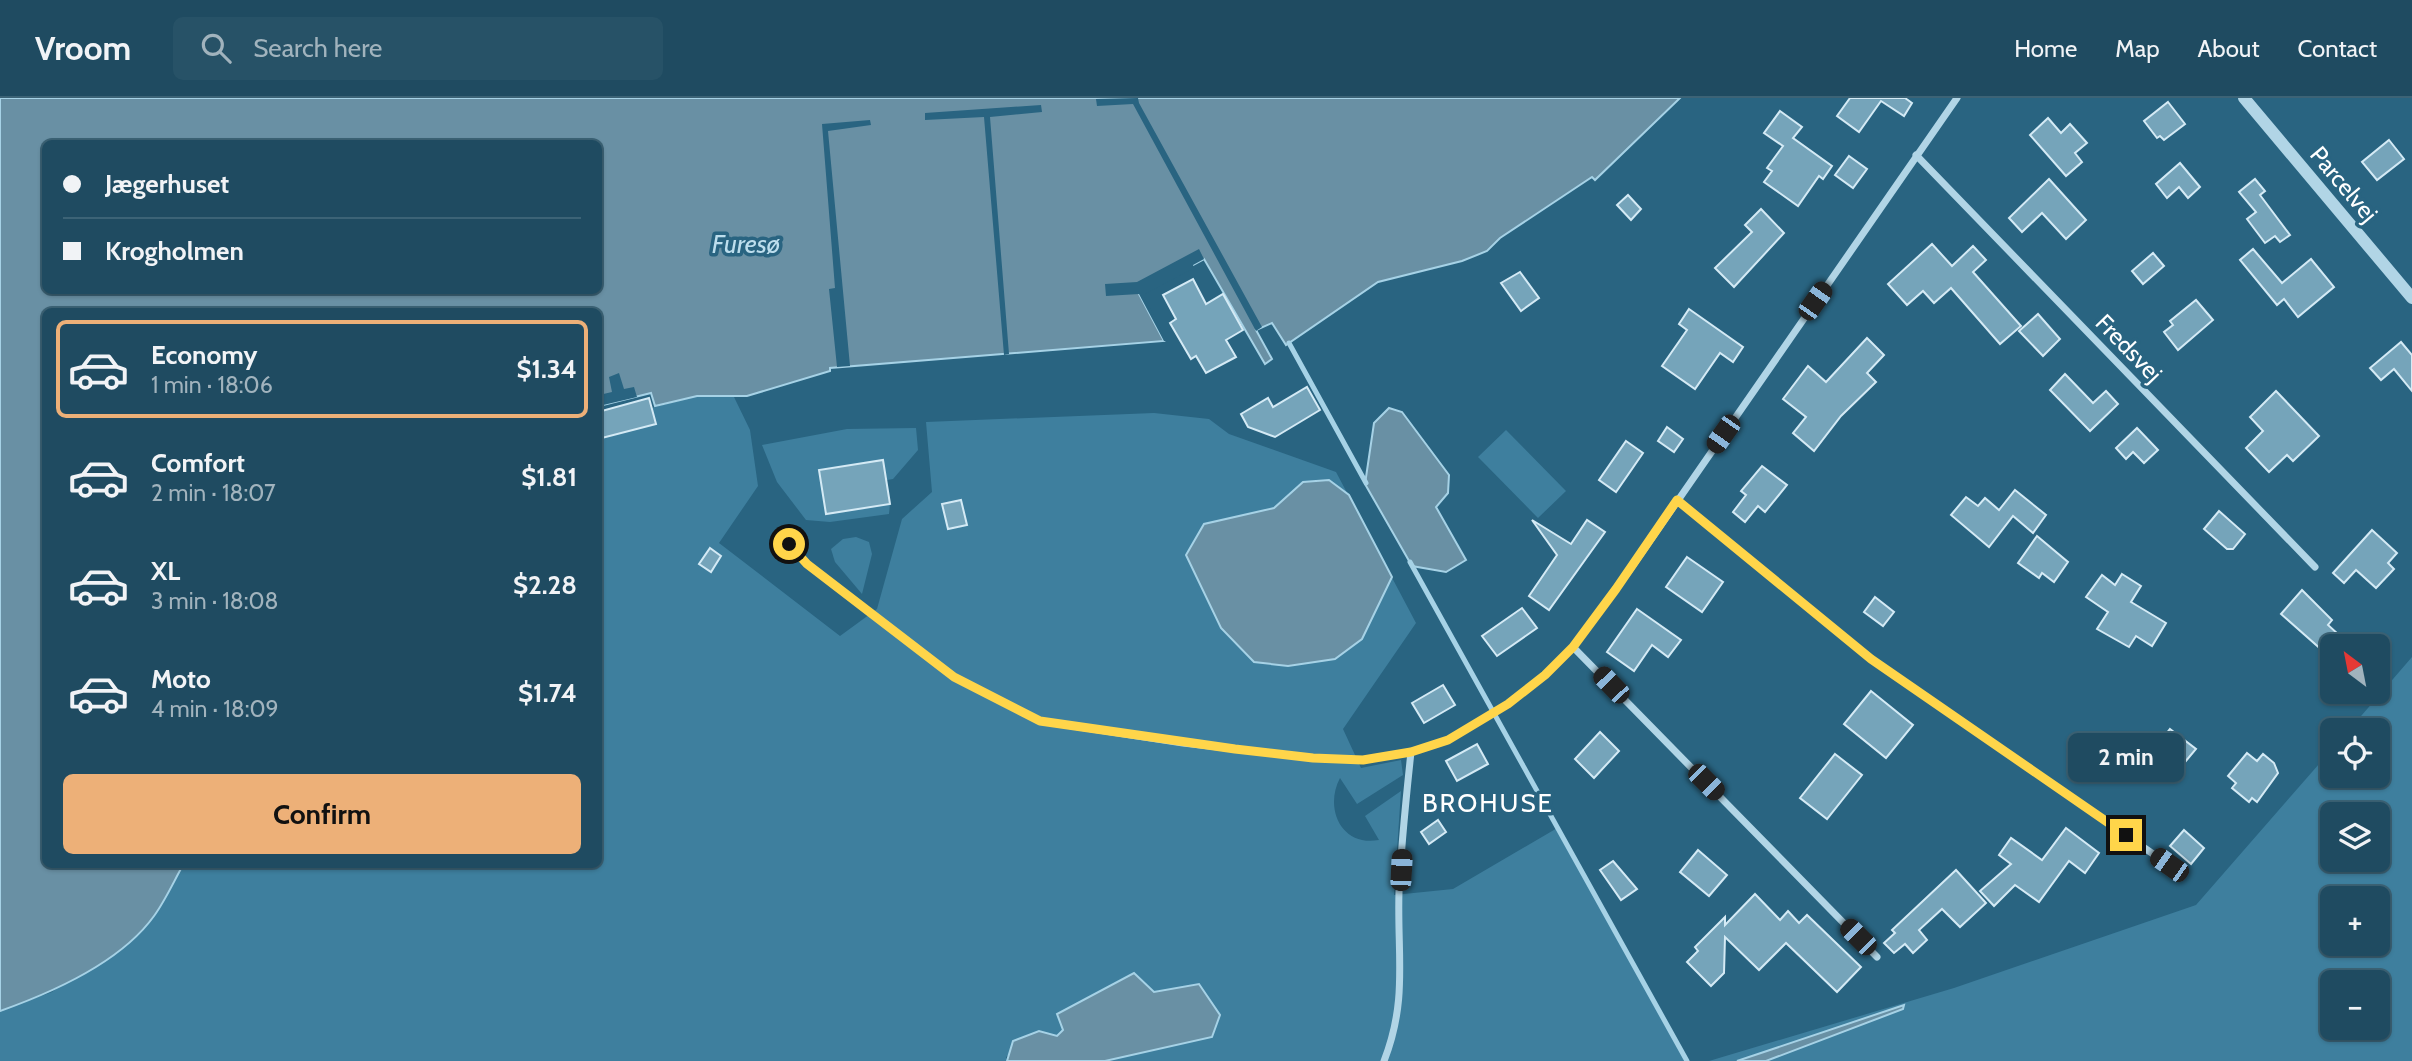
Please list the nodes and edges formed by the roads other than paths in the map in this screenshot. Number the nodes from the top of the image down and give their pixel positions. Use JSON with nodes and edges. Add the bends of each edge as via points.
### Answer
{"nodes":[{"id":1,"x":1957,"y":98,"type":"edge"},
{"id":2,"x":2244,"y":98,"type":"edge"},
{"id":3,"x":1916,"y":155,"type":"junction"},
{"id":4,"x":2412,"y":298,"type":"edge"},
{"id":5,"x":1677,"y":500,"type":"junction"},
{"id":6,"x":789,"y":544,"type":"dead end"},
{"id":7,"x":2315,"y":567,"type":"dead end"},
{"id":8,"x":1573,"y":647,"type":"junction"},
{"id":9,"x":1411,"y":752,"type":"junction"},
{"id":10,"x":2169,"y":865,"type":"dead end"},
{"id":11,"x":1877,"y":957,"type":"dead end"},
{"id":12,"x":1384,"y":1061,"type":"edge"}],
"edges":[{"from":1,"to":3,"type":"street"},
{"from":2,"to":4,"type":"street","name":"Parcelvej"},
{"from":3,"to":5,"type":"street"},
{"from":3,"to":7,"type":"street","name":"Fredsvej"},
{"from":5,"to":8,"type":"street"},
{"from":5,"to":10,"type":"street","via":[[1871,659]]},
{"from":6,"to":9,"type":"street","via":[[807,564],[954,677],[1040,721],[1313,758],[1363,760]]},
{"from":8,"to":9,"type":"street","via":[[1508,704],[1448,740]]},
{"from":8,"to":11,"type":"street"},
{"from":9,"to":12,"type":"street","via":[[1399,893],[1401,996]]}]}
